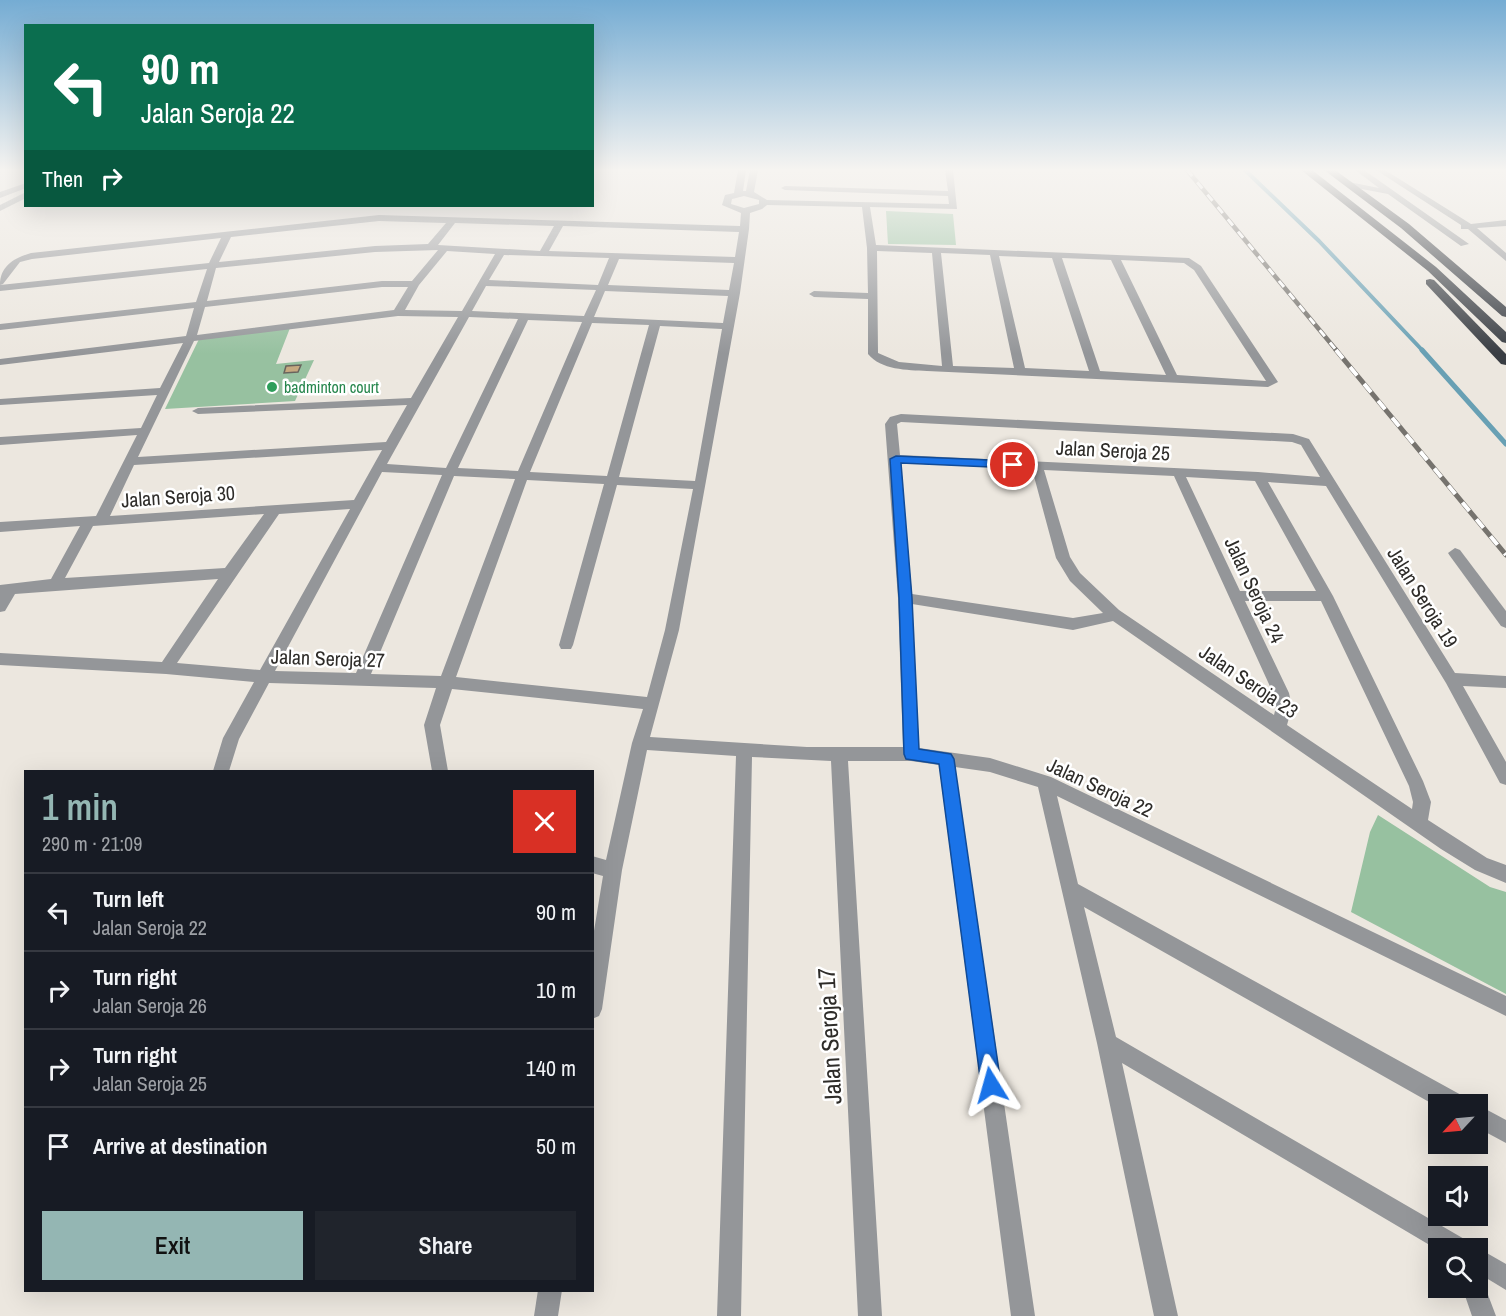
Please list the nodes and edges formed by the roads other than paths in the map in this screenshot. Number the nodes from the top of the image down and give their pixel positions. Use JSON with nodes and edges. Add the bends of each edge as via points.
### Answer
{"nodes":[{"id":1,"x":259,"y":231,"type":"edge"},
{"id":2,"x":444,"y":231,"type":"edge"},
{"id":3,"x":556,"y":231,"type":"edge"},
{"id":4,"x":745,"y":231,"type":"edge"},
{"id":5,"x":870,"y":231,"type":"edge"},
{"id":6,"x":1387,"y":231,"type":"joint"},
{"id":7,"x":1411,"y":231,"type":"edge"},
{"id":8,"x":1413,"y":231,"type":"edge"},
{"id":9,"x":1446,"y":231,"type":"edge"},
{"id":10,"x":1475,"y":231,"type":"edge"},
{"id":11,"x":227,"y":235,"type":"junction"},
{"id":12,"x":1464,"y":244,"type":"dead end"},
{"id":13,"x":431,"y":247,"type":"junction"},
{"id":14,"x":445,"y":248,"type":"junction"},
{"id":15,"x":872,"y":248,"type":"junction"},
{"id":16,"x":936,"y":250,"type":"junction"},
{"id":17,"x":501,"y":252,"type":"junction"},
{"id":18,"x":994,"y":252,"type":"junction"},
{"id":19,"x":543,"y":253,"type":"junction"},
{"id":20,"x":1056,"y":255,"type":"junction"},
{"id":21,"x":615,"y":256,"type":"junction"},
{"id":22,"x":1115,"y":258,"type":"junction"},
{"id":23,"x":1506,"y":258,"type":"edge"},
{"id":24,"x":740,"y":260,"type":"junction"},
{"id":25,"x":212,"y":267,"type":"junction"},
{"id":26,"x":0,"y":282,"type":"edge"},
{"id":27,"x":484,"y":283,"type":"junction"},
{"id":28,"x":415,"y":284,"type":"junction"},
{"id":29,"x":0,"y":288,"type":"edge"},
{"id":30,"x":601,"y":288,"type":"junction"},
{"id":31,"x":735,"y":293,"type":"junction"},
{"id":32,"x":814,"y":294,"type":"dead end"},
{"id":33,"x":872,"y":296,"type":"junction"},
{"id":34,"x":1506,"y":298,"type":"edge"},
{"id":35,"x":200,"y":304,"type":"junction"},
{"id":36,"x":398,"y":313,"type":"junction"},
{"id":37,"x":1506,"y":313,"type":"edge"},
{"id":38,"x":467,"y":314,"type":"junction"},
{"id":39,"x":524,"y":317,"type":"junction"},
{"id":40,"x":590,"y":321,"type":"junction"},
{"id":41,"x":655,"y":324,"type":"junction"},
{"id":42,"x":0,"y":327,"type":"edge"},
{"id":43,"x":727,"y":327,"type":"junction"},
{"id":44,"x":190,"y":339,"type":"junction"},
{"id":45,"x":1506,"y":339,"type":"edge"},
{"id":46,"x":1506,"y":361,"type":"edge"},
{"id":47,"x":0,"y":362,"type":"edge"},
{"id":48,"x":948,"y":369,"type":"junction"},
{"id":49,"x":1020,"y":372,"type":"junction"},
{"id":50,"x":1095,"y":373,"type":"junction"},
{"id":51,"x":1173,"y":378,"type":"junction"},
{"id":52,"x":166,"y":391,"type":"junction"},
{"id":53,"x":415,"y":401,"type":"junction"},
{"id":54,"x":0,"y":402,"type":"edge"},
{"id":55,"x":198,"y":411,"type":"dead end"},
{"id":56,"x":145,"y":431,"type":"junction"},
{"id":57,"x":0,"y":441,"type":"edge"},
{"id":58,"x":390,"y":446,"type":"junction"},
{"id":59,"x":896,"y":459,"type":"junction"},
{"id":60,"x":130,"y":461,"type":"junction"},
{"id":61,"x":1037,"y":466,"type":"junction"},
{"id":62,"x":378,"y":468,"type":"junction"},
{"id":63,"x":450,"y":472,"type":"junction"},
{"id":64,"x":1178,"y":472,"type":"junction"},
{"id":65,"x":522,"y":476,"type":"junction"},
{"id":66,"x":1258,"y":476,"type":"junction"},
{"id":67,"x":611,"y":480,"type":"junction"},
{"id":68,"x":1329,"y":482,"type":"junction"},
{"id":69,"x":700,"y":485,"type":"junction"},
{"id":70,"x":359,"y":504,"type":"junction"},
{"id":71,"x":275,"y":509,"type":"junction"},
{"id":72,"x":95,"y":520,"type":"junction"},
{"id":73,"x":0,"y":527,"type":"edge"},
{"id":74,"x":1455,"y":553,"type":"dead end"},
{"id":75,"x":229,"y":573,"type":"junction"},
{"id":76,"x":55,"y":584,"type":"junction"},
{"id":77,"x":5,"y":590,"type":"edge"},
{"id":78,"x":1238,"y":596,"type":"junction"},
{"id":79,"x":1326,"y":596,"type":"junction"},
{"id":80,"x":906,"y":598,"type":"junction"},
{"id":81,"x":0,"y":607,"type":"edge"},
{"id":82,"x":1114,"y":614,"type":"junction"},
{"id":83,"x":1506,"y":622,"type":"edge"},
{"id":84,"x":566,"y":645,"type":"dead end"},
{"id":85,"x":0,"y":659,"type":"edge"},
{"id":86,"x":166,"y":668,"type":"junction"},
{"id":87,"x":266,"y":677,"type":"junction"},
{"id":88,"x":1451,"y":679,"type":"junction"},
{"id":89,"x":361,"y":680,"type":"junction"},
{"id":90,"x":446,"y":682,"type":"junction"},
{"id":91,"x":1506,"y":682,"type":"edge"},
{"id":92,"x":653,"y":704,"type":"junction"},
{"id":93,"x":1279,"y":726,"type":"junction"},
{"id":94,"x":640,"y":743,"type":"junction"},
{"id":95,"x":744,"y":749,"type":"junction"},
{"id":96,"x":839,"y":754,"type":"junction"},
{"id":97,"x":911,"y":754,"type":"junction"},
{"id":98,"x":946,"y":759,"type":"junction"},
{"id":99,"x":221,"y":770,"type":"edge"},
{"id":100,"x":439,"y":770,"type":"edge"},
{"id":101,"x":1506,"y":778,"type":"edge"},
{"id":102,"x":1045,"y":782,"type":"junction"},
{"id":103,"x":1419,"y":823,"type":"junction"},
{"id":104,"x":594,"y":865,"type":"edge"},
{"id":105,"x":614,"y":870,"type":"junction"},
{"id":106,"x":1506,"y":874,"type":"edge"},
{"id":107,"x":1071,"y":890,"type":"junction"},
{"id":108,"x":594,"y":996,"type":"edge"},
{"id":109,"x":1506,"y":1006,"type":"edge"},
{"id":110,"x":1107,"y":1043,"type":"junction"},
{"id":111,"x":1437,"y":1094,"type":"edge"},
{"id":112,"x":1488,"y":1122,"type":"edge"},
{"id":113,"x":1506,"y":1132,"type":"edge"},
{"id":114,"x":1441,"y":1238,"type":"edge"},
{"id":115,"x":1488,"y":1266,"type":"edge"},
{"id":116,"x":1506,"y":1278,"type":"edge"},
{"id":117,"x":550,"y":1292,"type":"edge"},
{"id":118,"x":1478,"y":1298,"type":"edge"},
{"id":119,"x":546,"y":1316,"type":"edge"},
{"id":120,"x":729,"y":1316,"type":"edge"},
{"id":121,"x":870,"y":1316,"type":"edge"},
{"id":122,"x":1023,"y":1316,"type":"edge"},
{"id":123,"x":1166,"y":1316,"type":"edge"},
{"id":124,"x":1484,"y":1316,"type":"edge"}],
"edges":[{"from":1,"to":11,"type":"street"},
{"from":2,"to":13,"type":"street"},
{"from":3,"to":19,"type":"street"},
{"from":4,"to":24,"type":"street"},
{"from":5,"to":15,"type":"street"},
{"from":6,"to":45,"type":"highway"},
{"from":6,"to":46,"type":"highway","via":[[1387,238]]},
{"from":7,"to":37,"type":"highway"},
{"from":8,"to":34,"type":"highway"},
{"from":9,"to":12,"type":"street"},
{"from":10,"to":23,"type":"street"},
{"from":11,"to":25,"type":"street"},
{"from":11,"to":26,"type":"street","via":[[23,258]]},
{"from":13,"to":14,"type":"street"},
{"from":13,"to":25,"type":"street","via":[[375,249]]},
{"from":14,"to":17,"type":"street"},
{"from":14,"to":28,"type":"street"},
{"from":15,"to":16,"type":"street"},
{"from":15,"to":33,"type":"street"},
{"from":16,"to":18,"type":"street"},
{"from":16,"to":48,"type":"street"},
{"from":17,"to":19,"type":"street"},
{"from":17,"to":27,"type":"street"},
{"from":18,"to":20,"type":"street"},
{"from":18,"to":49,"type":"street"},
{"from":19,"to":21,"type":"street"},
{"from":20,"to":22,"type":"street"},
{"from":20,"to":50,"type":"street"},
{"from":21,"to":24,"type":"street"},
{"from":21,"to":30,"type":"street"},
{"from":22,"to":51,"type":"street"},
{"from":22,"to":51,"type":"street","via":[[1181,259],[1195,265],[1272,382]]},
{"from":24,"to":31,"type":"street"},
{"from":25,"to":29,"type":"street"},
{"from":25,"to":35,"type":"street"},
{"from":27,"to":30,"type":"street"},
{"from":27,"to":38,"type":"street"},
{"from":28,"to":35,"type":"street","via":[[382,284]]},
{"from":28,"to":36,"type":"street"},
{"from":30,"to":31,"type":"street"},
{"from":30,"to":40,"type":"street"},
{"from":31,"to":43,"type":"street"},
{"from":32,"to":33,"type":"street"},
{"from":33,"to":48,"type":"street","via":[[873,354],[878,360]]},
{"from":35,"to":42,"type":"street"},
{"from":35,"to":44,"type":"street"},
{"from":36,"to":38,"type":"street"},
{"from":36,"to":44,"type":"street"},
{"from":38,"to":39,"type":"street"},
{"from":38,"to":53,"type":"street"},
{"from":39,"to":40,"type":"street"},
{"from":39,"to":63,"type":"street"},
{"from":40,"to":41,"type":"street"},
{"from":40,"to":65,"type":"street"},
{"from":41,"to":43,"type":"street"},
{"from":41,"to":67,"type":"street"},
{"from":43,"to":69,"type":"street"},
{"from":44,"to":47,"type":"street"},
{"from":44,"to":52,"type":"street"},
{"from":48,"to":49,"type":"street"},
{"from":49,"to":50,"type":"street"},
{"from":50,"to":51,"type":"street"},
{"from":52,"to":54,"type":"street"},
{"from":52,"to":56,"type":"street"},
{"from":53,"to":55,"type":"street"},
{"from":53,"to":58,"type":"street"},
{"from":56,"to":57,"type":"street"},
{"from":56,"to":60,"type":"street"},
{"from":58,"to":60,"type":"street"},
{"from":58,"to":62,"type":"street"},
{"from":59,"to":61,"type":"street","name":"Jalan Seroja 25"},
{"from":59,"to":68,"type":"street","name":"Jalan Seroja 19","via":[[891,424],[901,418],[1302,440],[1309,445]]},
{"from":59,"to":80,"type":"street"},
{"from":60,"to":72,"type":"street"},
{"from":61,"to":64,"type":"street","name":"Jalan Seroja 25"},
{"from":61,"to":82,"type":"street","name":"Jalan Seroja 23","via":[[1063,558],[1075,577]]},
{"from":62,"to":63,"type":"street"},
{"from":62,"to":70,"type":"street"},
{"from":63,"to":65,"type":"street"},
{"from":63,"to":89,"type":"street"},
{"from":64,"to":66,"type":"street","name":"Jalan Seroja 25"},
{"from":64,"to":78,"type":"street","name":"Jalan Seroja 24"},
{"from":65,"to":67,"type":"street"},
{"from":65,"to":90,"type":"street"},
{"from":66,"to":68,"type":"street","name":"Jalan Seroja 25"},
{"from":66,"to":79,"type":"street"},
{"from":67,"to":69,"type":"street"},
{"from":67,"to":84,"type":"street"},
{"from":68,"to":88,"type":"street","name":"Jalan Seroja 19"},
{"from":69,"to":92,"type":"street","via":[[672,630]]},
{"from":70,"to":71,"type":"street","name":"Jalan Seroja 30"},
{"from":70,"to":87,"type":"street"},
{"from":71,"to":72,"type":"street","name":"Jalan Seroja 30"},
{"from":71,"to":75,"type":"street"},
{"from":72,"to":73,"type":"street","name":"Jalan Seroja 30"},
{"from":72,"to":76,"type":"street"},
{"from":74,"to":83,"type":"street"},
{"from":75,"to":76,"type":"street"},
{"from":75,"to":86,"type":"street"},
{"from":76,"to":77,"type":"street"},
{"from":77,"to":81,"type":"street"},
{"from":78,"to":79,"type":"street"},
{"from":78,"to":93,"type":"street","name":"Jalan Seroja 24","via":[[1281,693],[1284,707]]},
{"from":79,"to":103,"type":"street","via":[[1417,786],[1422,802]]},
{"from":80,"to":82,"type":"street","via":[[1073,624]]},
{"from":80,"to":97,"type":"street"},
{"from":82,"to":93,"type":"street","name":"Jalan Seroja 23"},
{"from":85,"to":86,"type":"street","name":"Jalan Seroja 27"},
{"from":86,"to":87,"type":"street","name":"Jalan Seroja 27"},
{"from":87,"to":89,"type":"street","name":"Jalan Seroja 27"},
{"from":87,"to":99,"type":"street","via":[[231,738]]},
{"from":88,"to":91,"type":"street"},
{"from":88,"to":101,"type":"street","name":"Jalan Seroja 19"},
{"from":89,"to":90,"type":"street","name":"Jalan Seroja 27"},
{"from":90,"to":92,"type":"street","name":"Jalan Seroja 27"},
{"from":90,"to":100,"type":"street","via":[[432,725]]},
{"from":92,"to":94,"type":"street"},
{"from":93,"to":103,"type":"street","name":"Jalan Seroja 23"},
{"from":94,"to":95,"type":"street","name":"Jalan Seroja 22"},
{"from":94,"to":105,"type":"street"},
{"from":95,"to":96,"type":"street","name":"Jalan Seroja 22"},
{"from":95,"to":120,"type":"street"},
{"from":96,"to":97,"type":"street","name":"Jalan Seroja 22"},
{"from":96,"to":121,"type":"street","name":"Jalan Seroja 17"},
{"from":97,"to":98,"type":"street","name":"Jalan Seroja 22"},
{"from":98,"to":102,"type":"street","name":"Jalan Seroja 22","via":[[990,765]]},
{"from":98,"to":122,"type":"street"},
{"from":102,"to":107,"type":"street"},
{"from":102,"to":109,"type":"street","name":"Jalan Seroja 22"},
{"from":103,"to":106,"type":"street","name":"Jalan Seroja 23","via":[[1481,864]]},
{"from":104,"to":105,"type":"street"},
{"from":105,"to":108,"type":"street"},
{"from":107,"to":110,"type":"street"},
{"from":107,"to":111,"type":"street"},
{"from":110,"to":114,"type":"street"},
{"from":110,"to":123,"type":"street"},
{"from":112,"to":113,"type":"street"},
{"from":115,"to":116,"type":"street"},
{"from":117,"to":119,"type":"street"},
{"from":118,"to":124,"type":"street"}]}
